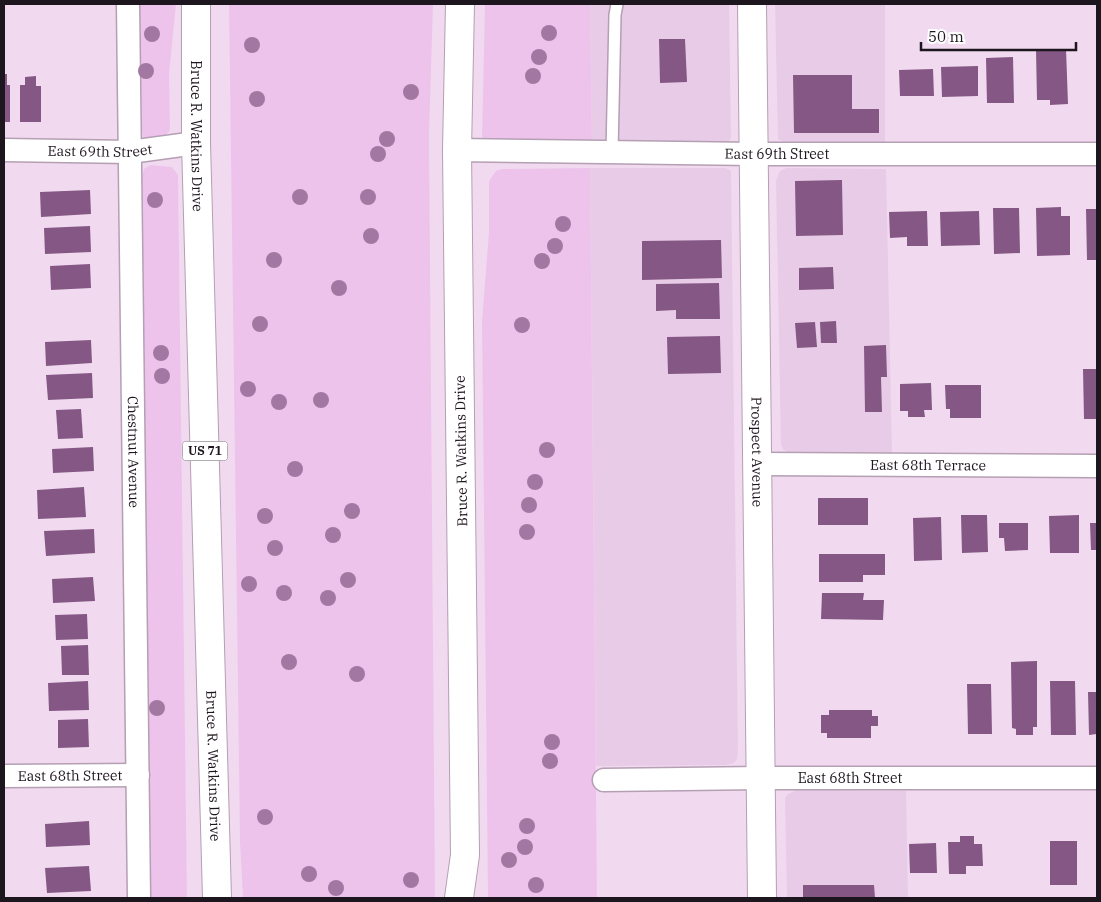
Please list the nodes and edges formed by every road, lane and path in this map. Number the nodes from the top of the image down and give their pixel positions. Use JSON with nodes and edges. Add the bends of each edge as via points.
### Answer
{"nodes":[{"id":1,"x":128,"y":4,"type":"edge"},
{"id":2,"x":196,"y":4,"type":"edge"},
{"id":3,"x":460,"y":4,"type":"edge"},
{"id":4,"x":618,"y":4,"type":"edge"},
{"id":5,"x":752,"y":4,"type":"edge"},
{"id":6,"x":196,"y":143,"type":"junction"},
{"id":7,"x":4,"y":150,"type":"edge"},
{"id":8,"x":457,"y":150,"type":"junction"},
{"id":9,"x":130,"y":152,"type":"junction"},
{"id":10,"x":612,"y":152,"type":"junction"},
{"id":11,"x":754,"y":154,"type":"junction"},
{"id":12,"x":1097,"y":154,"type":"edge"},
{"id":13,"x":758,"y":464,"type":"junction"},
{"id":14,"x":1097,"y":466,"type":"edge"},
{"id":15,"x":138,"y":775,"type":"junction"},
{"id":16,"x":4,"y":776,"type":"edge"},
{"id":17,"x":760,"y":778,"type":"junction"},
{"id":18,"x":1097,"y":778,"type":"edge"},
{"id":19,"x":604,"y":780,"type":"dead end"},
{"id":20,"x":465,"y":855,"type":"junction"},
{"id":21,"x":139,"y":898,"type":"edge"},
{"id":22,"x":216,"y":898,"type":"edge"},
{"id":23,"x":459,"y":898,"type":"edge"},
{"id":24,"x":467,"y":898,"type":"edge"},
{"id":25,"x":762,"y":898,"type":"edge"}],
"edges":[{"from":1,"to":9,"type":"street","name":"Chestnut Avenue"},
{"from":2,"to":6,"type":"main road","name":"Bruce R. Watkins Drive","number":"US 71"},
{"from":3,"to":8,"type":"main road","name":"Bruce R. Watkins Drive"},
{"from":4,"to":10,"type":"lane","via":[[615,15]]},
{"from":5,"to":11,"type":"main road","name":"Prospect Avenue"},
{"from":6,"to":9,"type":"street","name":"East 69th Street"},
{"from":6,"to":22,"type":"main road","name":"Bruce R. Watkins Drive","number":"US 71"},
{"from":7,"to":9,"type":"street","name":"East 69th Street"},
{"from":8,"to":10,"type":"street","name":"East 69th Street"},
{"from":8,"to":20,"type":"main road","name":"Bruce R. Watkins Drive"},
{"from":9,"to":15,"type":"street","name":"Chestnut Avenue"},
{"from":10,"to":11,"type":"street","name":"East 69th Street"},
{"from":11,"to":12,"type":"street","name":"East 69th Street"},
{"from":11,"to":13,"type":"main road","name":"Prospect Avenue"},
{"from":13,"to":14,"type":"street","name":"East 68th Terrace"},
{"from":13,"to":17,"type":"main road","name":"Prospect Avenue"},
{"from":15,"to":16,"type":"street","name":"East 68th Street"},
{"from":15,"to":21,"type":"street","name":"Chestnut Avenue"},
{"from":17,"to":18,"type":"street","name":"East 68th Street"},
{"from":17,"to":19,"type":"street","name":"East 68th Street"},
{"from":17,"to":25,"type":"main road","name":"Prospect Avenue"},
{"from":20,"to":23,"type":"main road","name":"Bruce R. Watkins Drive"},
{"from":20,"to":24,"type":"main road"}]}
